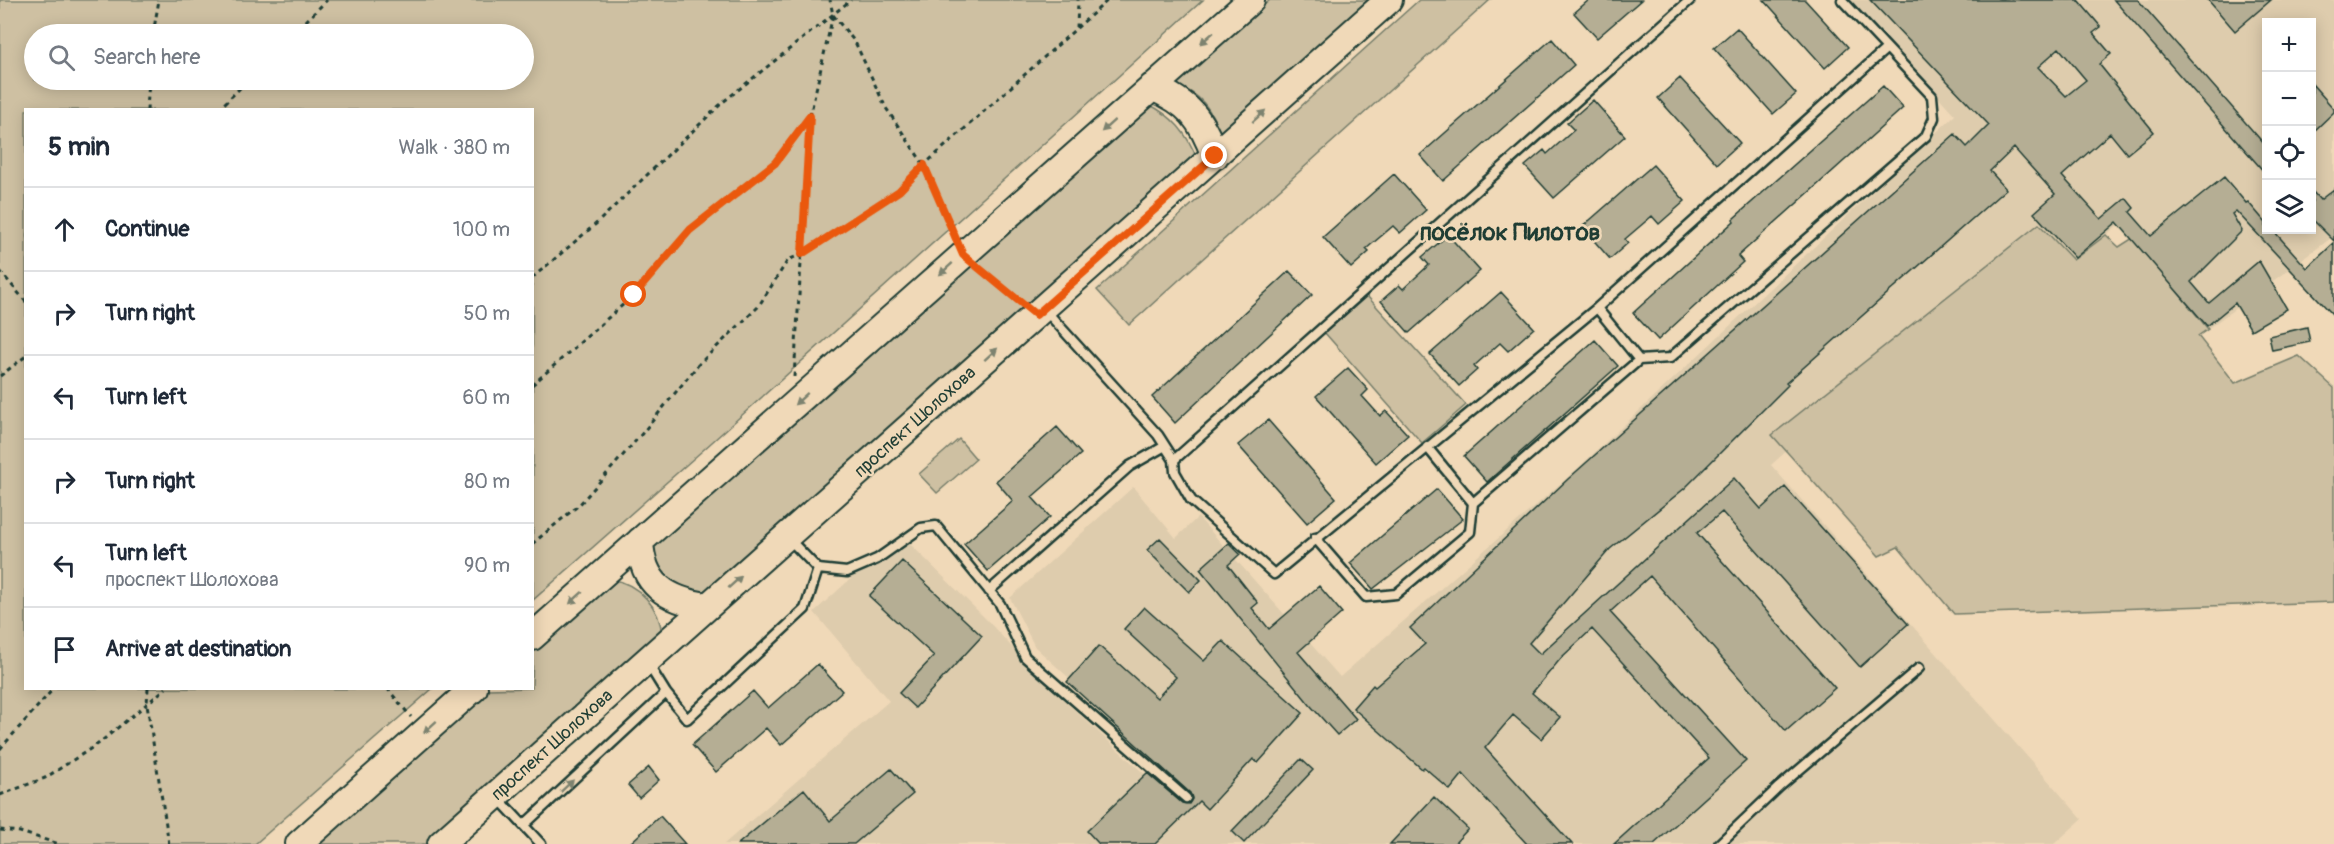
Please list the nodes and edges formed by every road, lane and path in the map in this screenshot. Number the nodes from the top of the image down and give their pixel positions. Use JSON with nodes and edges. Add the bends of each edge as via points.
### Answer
{"nodes":[{"id":1,"x":159,"y":0,"type":"edge"},
{"id":2,"x":327,"y":0,"type":"edge"},
{"id":3,"x":830,"y":0,"type":"edge"},
{"id":4,"x":851,"y":0,"type":"edge"},
{"id":5,"x":1078,"y":0,"type":"edge"},
{"id":6,"x":1108,"y":0,"type":"edge"},
{"id":7,"x":1251,"y":0,"type":"edge"},
{"id":8,"x":1389,"y":0,"type":"edge"},
{"id":9,"x":1690,"y":0,"type":"edge"},
{"id":10,"x":1842,"y":0,"type":"edge"},
{"id":11,"x":833,"y":15,"type":"junction"},
{"id":12,"x":155,"y":24,"type":"edge"},
{"id":13,"x":303,"y":24,"type":"edge"},
{"id":14,"x":1077,"y":28,"type":"junction"},
{"id":15,"x":1887,"y":48,"type":"junction"},
{"id":16,"x":1152,"y":87,"type":"junction"},
{"id":17,"x":148,"y":90,"type":"edge"},
{"id":18,"x":238,"y":90,"type":"edge"},
{"id":19,"x":147,"y":108,"type":"edge"},
{"id":20,"x":220,"y":108,"type":"edge"},
{"id":21,"x":810,"y":116,"type":"junction"},
{"id":22,"x":1215,"y":156,"type":"junction"},
{"id":23,"x":924,"y":165,"type":"junction"},
{"id":24,"x":802,"y":254,"type":"junction"},
{"id":25,"x":963,"y":255,"type":"junction"},
{"id":26,"x":0,"y":271,"type":"edge"},
{"id":27,"x":534,"y":276,"type":"edge"},
{"id":28,"x":24,"y":300,"type":"edge"},
{"id":29,"x":1597,"y":308,"type":"junction"},
{"id":30,"x":1040,"y":311,"type":"junction"},
{"id":31,"x":24,"y":357,"type":"edge"},
{"id":32,"x":1639,"y":360,"type":"junction"},
{"id":33,"x":0,"y":375,"type":"edge"},
{"id":34,"x":534,"y":383,"type":"edge"},
{"id":35,"x":792,"y":406,"type":"junction"},
{"id":36,"x":1165,"y":446,"type":"junction"},
{"id":37,"x":1427,"y":447,"type":"junction"},
{"id":38,"x":1174,"y":460,"type":"junction"},
{"id":39,"x":1473,"y":503,"type":"junction"},
{"id":40,"x":786,"y":536,"type":"junction"},
{"id":41,"x":1315,"y":538,"type":"junction"},
{"id":42,"x":640,"y":541,"type":"junction"},
{"id":43,"x":534,"y":542,"type":"edge"},
{"id":44,"x":818,"y":569,"type":"junction"},
{"id":45,"x":607,"y":570,"type":"junction"},
{"id":46,"x":989,"y":591,"type":"junction"},
{"id":47,"x":708,"y":606,"type":"junction"},
{"id":48,"x":534,"y":635,"type":"edge"},
{"id":49,"x":670,"y":640,"type":"junction"},
{"id":50,"x":646,"y":661,"type":"junction"},
{"id":51,"x":1919,"y":668,"type":"dead end"},
{"id":52,"x":52,"y":690,"type":"edge"},
{"id":53,"x":148,"y":690,"type":"edge"},
{"id":54,"x":164,"y":690,"type":"edge"},
{"id":55,"x":390,"y":690,"type":"edge"},
{"id":56,"x":472,"y":690,"type":"edge"},
{"id":57,"x":666,"y":693,"type":"junction"},
{"id":58,"x":147,"y":704,"type":"junction"},
{"id":59,"x":424,"y":732,"type":"junction"},
{"id":60,"x":0,"y":749,"type":"edge"},
{"id":61,"x":0,"y":795,"type":"edge"},
{"id":62,"x":495,"y":795,"type":"junction"},
{"id":63,"x":1186,"y":798,"type":"dead end"},
{"id":64,"x":524,"y":825,"type":"junction"},
{"id":65,"x":0,"y":830,"type":"edge"},
{"id":66,"x":58,"y":844,"type":"edge"},
{"id":67,"x":169,"y":844,"type":"edge"},
{"id":68,"x":299,"y":844,"type":"edge"},
{"id":69,"x":441,"y":844,"type":"edge"},
{"id":70,"x":541,"y":844,"type":"edge"},
{"id":71,"x":1719,"y":844,"type":"edge"}],
"edges":[{"from":1,"to":12,"type":"path"},
{"from":2,"to":13,"type":"path"},
{"from":3,"to":11,"type":"path"},
{"from":4,"to":11,"type":"path"},
{"from":5,"to":14,"type":"path"},
{"from":6,"to":14,"type":"path"},
{"from":7,"to":16,"type":"main road","one_way":true},
{"from":22,"to":8,"type":"main road","name":"проспект Шолохова","one_way":true},
{"from":9,"to":38,"type":"lane"},
{"from":10,"to":15,"type":"lane"},
{"from":11,"to":21,"type":"path"},
{"from":11,"to":23,"type":"path","via":[[855,42],[886,108]]},
{"from":11,"to":27,"type":"path","via":[[723,102],[597,223]]},
{"from":14,"to":23,"type":"path"},
{"from":15,"to":29,"type":"lane"},
{"from":15,"to":32,"type":"lane","via":[[1932,96],[1934,118],[1926,136],[1670,358]]},
{"from":16,"to":22,"type":"main road","via":[[1185,104],[1200,120]]},
{"from":16,"to":25,"type":"main road","one_way":true},
{"from":17,"to":19,"type":"path"},
{"from":18,"to":20,"type":"path"},
{"from":21,"to":24,"type":"path"},
{"from":21,"to":34,"type":"path","via":[[775,163],[690,230],[634,295]]},
{"from":22,"to":30,"type":"main road","name":"проспект Шолохова"},
{"from":23,"to":24,"type":"path","via":[[899,191]]},
{"from":23,"to":25,"type":"path"},
{"from":24,"to":35,"type":"path"},
{"from":24,"to":43,"type":"path","via":[[788,260],[758,307],[698,365],[580,504]]},
{"from":25,"to":30,"type":"path"},
{"from":25,"to":35,"type":"main road","one_way":true},
{"from":26,"to":28,"type":"path"},
{"from":29,"to":32,"type":"lane"},
{"from":29,"to":37,"type":"lane"},
{"from":30,"to":36,"type":"lane"},
{"from":40,"to":30,"type":"main road","name":"проспект Шолохова","one_way":true},
{"from":31,"to":33,"type":"path"},
{"from":32,"to":39,"type":"lane"},
{"from":35,"to":42,"type":"main road"},
{"from":36,"to":38,"type":"lane"},
{"from":36,"to":46,"type":"lane","via":[[1130,466]]},
{"from":37,"to":39,"type":"lane"},
{"from":37,"to":41,"type":"lane"},
{"from":38,"to":41,"type":"lane","via":[[1175,472],[1191,500],[1274,574]]},
{"from":39,"to":41,"type":"lane","via":[[1470,532],[1396,594],[1366,597]]},
{"from":40,"to":44,"type":"lane"},
{"from":47,"to":40,"type":"main road","name":"проспект Шолохова","one_way":true},
{"from":42,"to":45,"type":"main road"},
{"from":42,"to":47,"type":"main road","via":[[641,559],[651,580],[665,594],[686,603]]},
{"from":44,"to":46,"type":"lane","via":[[847,572],[877,560],[921,528],[936,526]]},
{"from":44,"to":57,"type":"lane","via":[[805,609],[687,719]]},
{"from":45,"to":48,"type":"main road","one_way":true},
{"from":45,"to":49,"type":"main road","via":[[626,574],[659,601],[668,621]]},
{"from":46,"to":63,"type":"lane","via":[[1025,657]]},
{"from":47,"to":49,"type":"main road","name":"проспект Шолохова"},
{"from":49,"to":50,"type":"main road","name":"проспект Шолохова"},
{"from":50,"to":57,"type":"lane"},
{"from":50,"to":62,"type":"main road","name":"проспект Шолохова"},
{"from":51,"to":71,"type":"lane","via":[[1779,787]]},
{"from":52,"to":60,"type":"path"},
{"from":53,"to":58,"type":"path"},
{"from":54,"to":58,"type":"path"},
{"from":55,"to":59,"type":"path"},
{"from":56,"to":59,"type":"main road","one_way":true},
{"from":64,"to":57,"type":"lane","one_way":true},
{"from":58,"to":61,"type":"path","via":[[98,744],[45,778]]},
{"from":58,"to":67,"type":"path"},
{"from":59,"to":68,"type":"main road"},
{"from":62,"to":64,"type":"lane"},
{"from":62,"to":69,"type":"main road","name":"проспект Шолохова"},
{"from":64,"to":70,"type":"lane"},
{"from":65,"to":66,"type":"path"}]}
